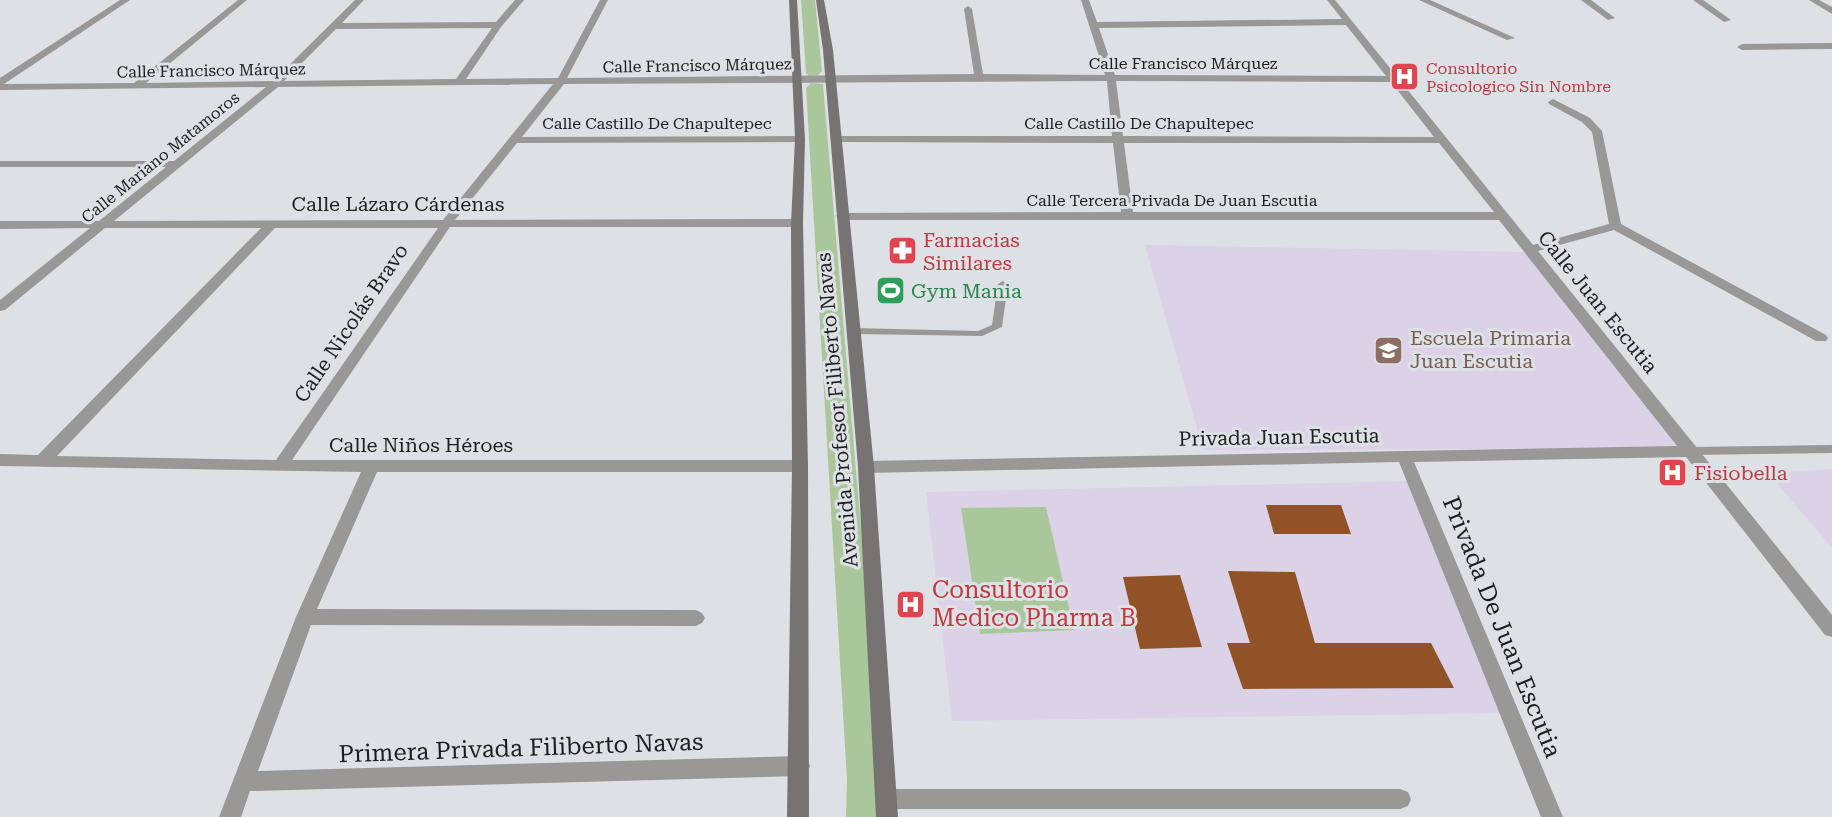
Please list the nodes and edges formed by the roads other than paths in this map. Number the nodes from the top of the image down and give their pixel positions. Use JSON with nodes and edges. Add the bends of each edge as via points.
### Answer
{"nodes":[{"id":1,"x":126,"y":0,"type":"edge"},
{"id":2,"x":243,"y":0,"type":"edge"},
{"id":3,"x":360,"y":0,"type":"edge"},
{"id":4,"x":520,"y":0,"type":"edge"},
{"id":5,"x":604,"y":0,"type":"edge"},
{"id":6,"x":793,"y":0,"type":"edge"},
{"id":7,"x":820,"y":0,"type":"edge"},
{"id":8,"x":1085,"y":0,"type":"edge"},
{"id":9,"x":1331,"y":0,"type":"edge"},
{"id":10,"x":1423,"y":0,"type":"edge"},
{"id":11,"x":1585,"y":0,"type":"edge"},
{"id":12,"x":1697,"y":0,"type":"edge"},
{"id":13,"x":1813,"y":0,"type":"edge"},
{"id":14,"x":968,"y":9,"type":"dead end"},
{"id":15,"x":1832,"y":10,"type":"edge"},
{"id":16,"x":1611,"y":18,"type":"dead end"},
{"id":17,"x":1727,"y":20,"type":"dead end"},
{"id":18,"x":1348,"y":22,"type":"junction"},
{"id":19,"x":498,"y":25,"type":"junction"},
{"id":20,"x":1092,"y":25,"type":"junction"},
{"id":21,"x":335,"y":26,"type":"junction"},
{"id":22,"x":1510,"y":38,"type":"dead end"},
{"id":23,"x":1832,"y":46,"type":"edge"},
{"id":24,"x":1742,"y":47,"type":"dead end"},
{"id":25,"x":979,"y":77,"type":"junction"},
{"id":26,"x":1111,"y":77,"type":"junction"},
{"id":27,"x":829,"y":78,"type":"junction"},
{"id":28,"x":797,"y":79,"type":"junction"},
{"id":29,"x":1394,"y":79,"type":"junction"},
{"id":30,"x":561,"y":81,"type":"junction"},
{"id":31,"x":0,"y":82,"type":"edge"},
{"id":32,"x":459,"y":82,"type":"junction"},
{"id":33,"x":276,"y":84,"type":"junction"},
{"id":34,"x":137,"y":86,"type":"junction"},
{"id":35,"x":0,"y":87,"type":"edge"},
{"id":36,"x":1553,"y":102,"type":"dead end"},
{"id":37,"x":800,"y":139,"type":"junction"},
{"id":38,"x":836,"y":139,"type":"junction"},
{"id":39,"x":514,"y":140,"type":"junction"},
{"id":40,"x":1118,"y":140,"type":"junction"},
{"id":41,"x":1443,"y":140,"type":"junction"},
{"id":42,"x":0,"y":164,"type":"edge"},
{"id":43,"x":177,"y":164,"type":"junction"},
{"id":44,"x":842,"y":216,"type":"junction"},
{"id":45,"x":1127,"y":216,"type":"junction"},
{"id":46,"x":1503,"y":216,"type":"junction"},
{"id":47,"x":797,"y":223,"type":"junction"},
{"id":48,"x":103,"y":224,"type":"junction"},
{"id":49,"x":272,"y":224,"type":"junction"},
{"id":50,"x":446,"y":224,"type":"junction"},
{"id":51,"x":0,"y":225,"type":"edge"},
{"id":52,"x":1615,"y":226,"type":"junction"},
{"id":53,"x":1531,"y":249,"type":"junction"},
{"id":54,"x":1003,"y":284,"type":"dead end"},
{"id":55,"x":0,"y":307,"type":"edge"},
{"id":56,"x":853,"y":331,"type":"junction"},
{"id":57,"x":1821,"y":338,"type":"dead end"},
{"id":58,"x":1832,"y":449,"type":"edge"},
{"id":59,"x":1692,"y":451,"type":"junction"},
{"id":60,"x":1404,"y":456,"type":"junction"},
{"id":61,"x":0,"y":460,"type":"edge"},
{"id":62,"x":42,"y":461,"type":"junction"},
{"id":63,"x":280,"y":466,"type":"junction"},
{"id":64,"x":372,"y":466,"type":"junction"},
{"id":65,"x":800,"y":466,"type":"junction"},
{"id":66,"x":866,"y":467,"type":"junction"},
{"id":67,"x":305,"y":617,"type":"junction"},
{"id":68,"x":696,"y":618,"type":"dead end"},
{"id":69,"x":1832,"y":629,"type":"edge"},
{"id":70,"x":800,"y":766,"type":"junction"},
{"id":71,"x":244,"y":781,"type":"junction"},
{"id":72,"x":1400,"y":799,"type":"dead end"},
{"id":73,"x":887,"y":808,"type":"edge"},
{"id":74,"x":230,"y":817,"type":"edge"},
{"id":75,"x":798,"y":817,"type":"edge"},
{"id":76,"x":1552,"y":817,"type":"edge"}],
"edges":[{"from":1,"to":31,"type":"street"},
{"from":2,"to":34,"type":"street"},
{"from":3,"to":21,"type":"street","name":"Calle Mariano Matamoros"},
{"from":4,"to":19,"type":"street"},
{"from":5,"to":30,"type":"street","name":"Calle Nicolás Bravo"},
{"from":6,"to":28,"type":"main road","name":"Avenida Profesor Filiberto Navas"},
{"from":7,"to":27,"type":"main road","name":"Avenida Profesor Filiberto Navas"},
{"from":8,"to":20,"type":"street"},
{"from":9,"to":18,"type":"street","name":"Calle Juan Escutia"},
{"from":10,"to":22,"type":"street"},
{"from":11,"to":16,"type":"street"},
{"from":12,"to":17,"type":"street"},
{"from":13,"to":15,"type":"street"},
{"from":14,"to":25,"type":"street"},
{"from":18,"to":20,"type":"street"},
{"from":18,"to":29,"type":"street","name":"Calle Juan Escutia"},
{"from":19,"to":21,"type":"street"},
{"from":19,"to":32,"type":"street"},
{"from":20,"to":26,"type":"street"},
{"from":21,"to":33,"type":"street","name":"Calle Mariano Matamoros"},
{"from":23,"to":24,"type":"street"},
{"from":25,"to":26,"type":"street","name":"Calle Francisco Márquez"},
{"from":25,"to":27,"type":"street","name":"Calle Francisco Márquez"},
{"from":26,"to":29,"type":"street","name":"Calle Francisco Márquez"},
{"from":26,"to":40,"type":"street"},
{"from":27,"to":28,"type":"street","name":"Calle Francisco Márquez"},
{"from":27,"to":38,"type":"main road","name":"Avenida Profesor Filiberto Navas"},
{"from":28,"to":30,"type":"street","name":"Calle Francisco Márquez"},
{"from":28,"to":37,"type":"main road","name":"Avenida Profesor Filiberto Navas"},
{"from":29,"to":41,"type":"street","name":"Calle Juan Escutia"},
{"from":30,"to":32,"type":"street","name":"Calle Francisco Márquez"},
{"from":30,"to":39,"type":"street","name":"Calle Nicolás Bravo"},
{"from":32,"to":33,"type":"street","name":"Calle Francisco Márquez"},
{"from":33,"to":34,"type":"street","name":"Calle Francisco Márquez"},
{"from":33,"to":43,"type":"street","name":"Calle Mariano Matamoros"},
{"from":34,"to":35,"type":"street","name":"Calle Francisco Márquez"},
{"from":36,"to":52,"type":"street","via":[[1587,120],[1597,131]]},
{"from":37,"to":39,"type":"street","name":"Calle Castillo De Chapultepec"},
{"from":37,"to":47,"type":"main road","name":"Avenida Profesor Filiberto Navas"},
{"from":38,"to":40,"type":"street","name":"Calle Castillo De Chapultepec"},
{"from":38,"to":44,"type":"main road","name":"Avenida Profesor Filiberto Navas"},
{"from":39,"to":50,"type":"street","name":"Calle Nicolás Bravo"},
{"from":40,"to":41,"type":"street","name":"Calle Castillo De Chapultepec"},
{"from":40,"to":45,"type":"street"},
{"from":41,"to":46,"type":"street","name":"Calle Juan Escutia"},
{"from":42,"to":43,"type":"street"},
{"from":43,"to":48,"type":"street","name":"Calle Mariano Matamoros"},
{"from":44,"to":45,"type":"street","name":"Calle Tercera Privada De Juan Escutia"},
{"from":44,"to":56,"type":"main road","name":"Avenida Profesor Filiberto Navas"},
{"from":45,"to":46,"type":"street","name":"Calle Tercera Privada De Juan Escutia"},
{"from":46,"to":53,"type":"street","name":"Calle Juan Escutia"},
{"from":47,"to":50,"type":"street","name":"Calle Lázaro Cárdenas"},
{"from":47,"to":65,"type":"main road","name":"Avenida Profesor Filiberto Navas"},
{"from":48,"to":49,"type":"street","name":"Calle Lázaro Cárdenas"},
{"from":48,"to":51,"type":"street","name":"Calle Lázaro Cárdenas"},
{"from":48,"to":55,"type":"street","name":"Calle Mariano Matamoros"},
{"from":49,"to":50,"type":"street","name":"Calle Lázaro Cárdenas"},
{"from":49,"to":62,"type":"street"},
{"from":50,"to":63,"type":"street","name":"Calle Nicolás Bravo"},
{"from":52,"to":53,"type":"street"},
{"from":52,"to":57,"type":"street"},
{"from":53,"to":59,"type":"street","name":"Calle Juan Escutia"},
{"from":54,"to":56,"type":"lane","via":[[997,327],[979,334]]},
{"from":56,"to":66,"type":"main road","name":"Avenida Profesor Filiberto Navas"},
{"from":58,"to":59,"type":"lane"},
{"from":59,"to":60,"type":"street","name":"Privada Juan Escutia"},
{"from":59,"to":69,"type":"street","name":"Calle Juan Escutia"},
{"from":60,"to":66,"type":"street","name":"Privada Juan Escutia"},
{"from":60,"to":76,"type":"street","name":"Privada De Juan Escutia"},
{"from":61,"to":62,"type":"street","name":"Calle Niños Héroes"},
{"from":62,"to":63,"type":"street","name":"Calle Niños Héroes"},
{"from":63,"to":64,"type":"street","name":"Calle Niños Héroes"},
{"from":64,"to":65,"type":"street","name":"Calle Niños Héroes"},
{"from":64,"to":67,"type":"street"},
{"from":65,"to":70,"type":"main road","name":"Avenida Profesor Filiberto Navas"},
{"from":66,"to":73,"type":"main road","name":"Avenida Profesor Filiberto Navas"},
{"from":67,"to":68,"type":"street"},
{"from":67,"to":71,"type":"street"},
{"from":70,"to":71,"type":"street","name":"Primera Privada Filiberto Navas"},
{"from":70,"to":75,"type":"main road","name":"Avenida Profesor Filiberto Navas"},
{"from":71,"to":74,"type":"street"},
{"from":72,"to":73,"type":"street"}]}
